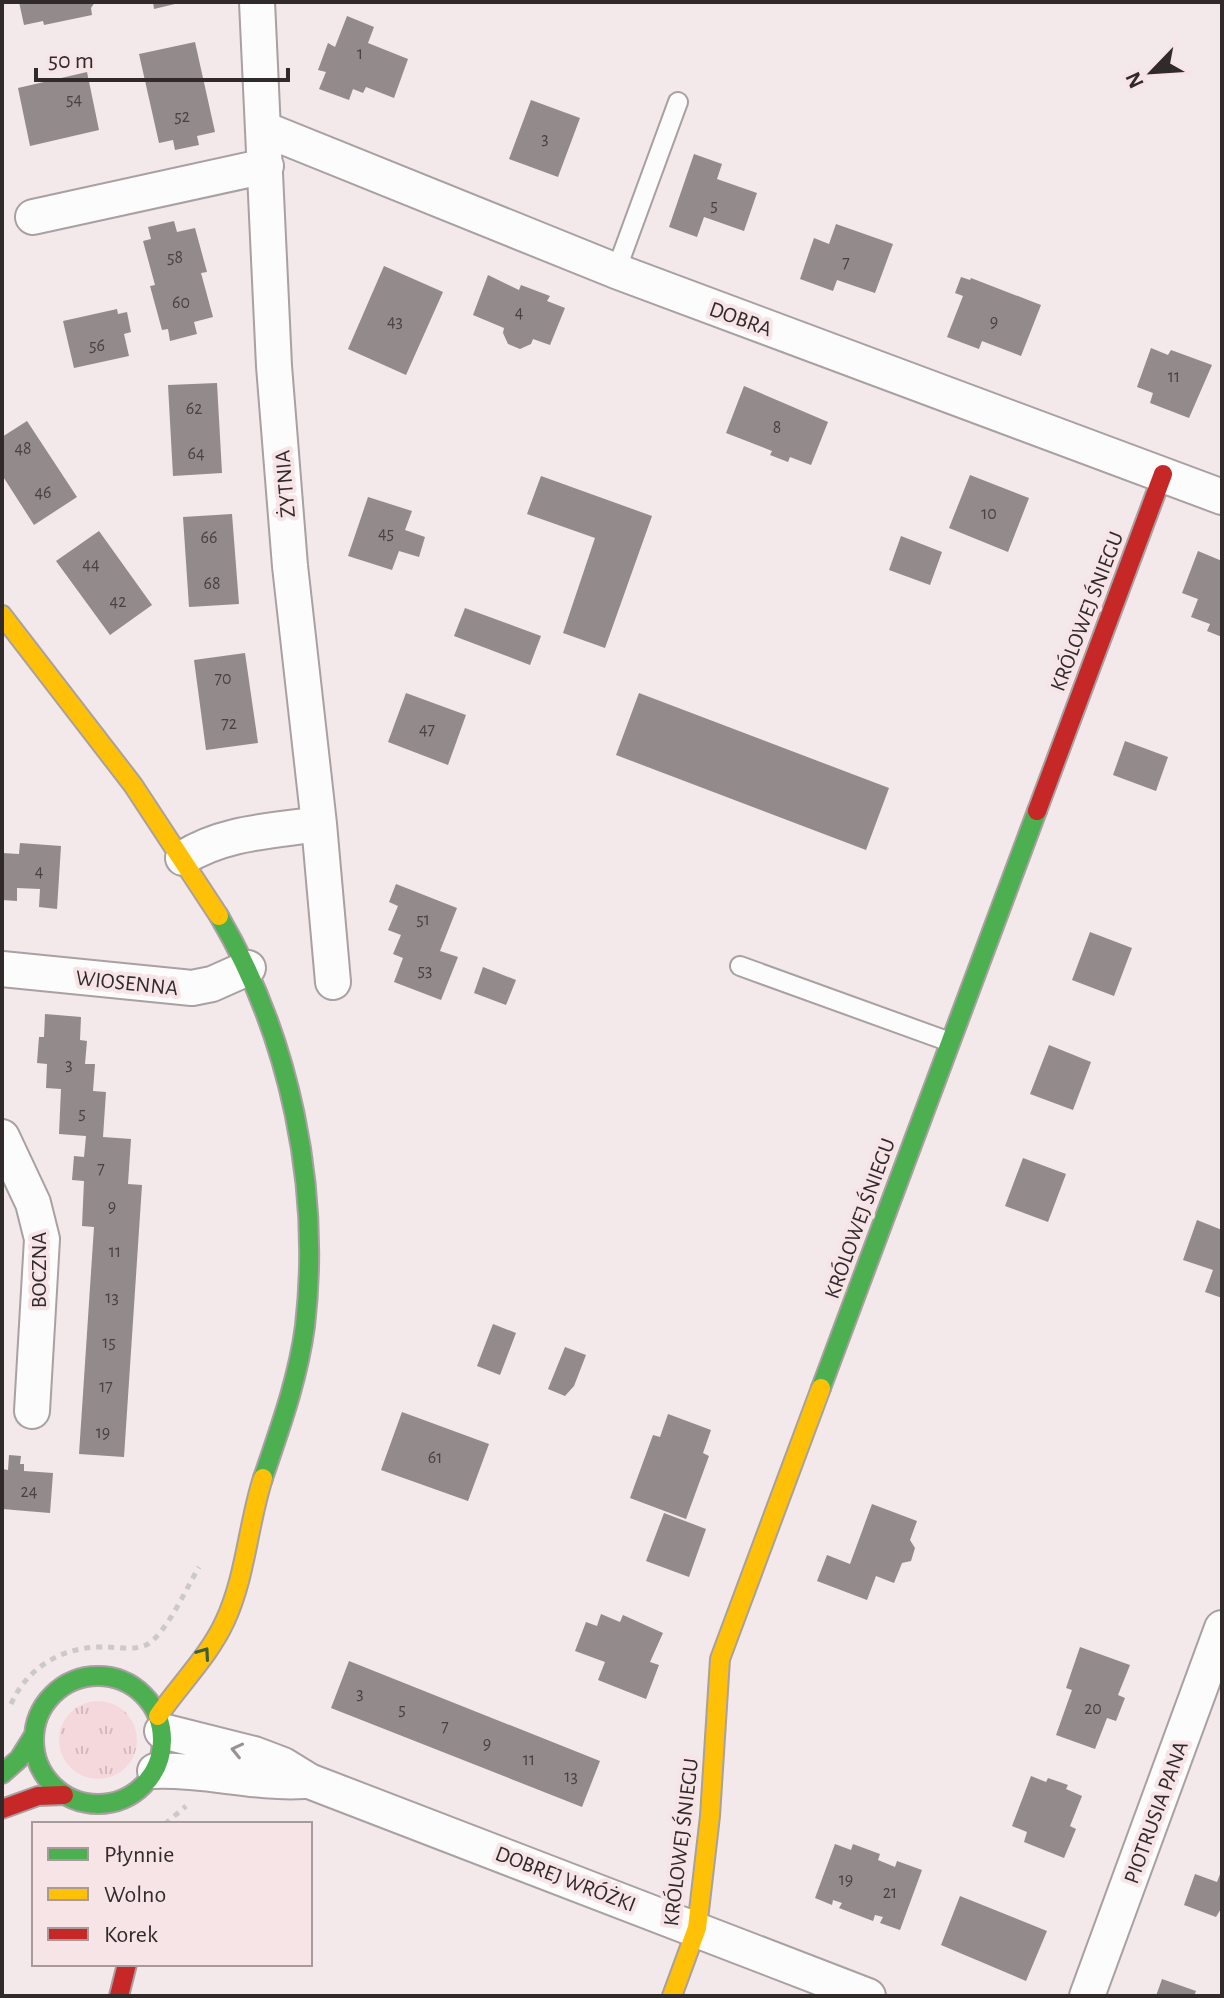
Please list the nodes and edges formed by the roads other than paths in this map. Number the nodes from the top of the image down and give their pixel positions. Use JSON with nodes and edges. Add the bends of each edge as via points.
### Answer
{"nodes":[{"id":1,"x":257,"y":2,"type":"edge"},
{"id":2,"x":678,"y":102,"type":"dead end"},
{"id":3,"x":264,"y":129,"type":"junction"},
{"id":4,"x":266,"y":166,"type":"junction"},
{"id":5,"x":33,"y":217,"type":"dead end"},
{"id":6,"x":616,"y":271,"type":"junction"},
{"id":7,"x":1163,"y":474,"type":"junction"},
{"id":8,"x":1222,"y":497,"type":"edge"},
{"id":9,"x":2,"y":615,"type":"edge"},
{"id":10,"x":319,"y":824,"type":"junction"},
{"id":11,"x":183,"y":858,"type":"junction"},
{"id":12,"x":740,"y":966,"type":"dead end"},
{"id":13,"x":248,"y":968,"type":"junction"},
{"id":14,"x":2,"y":969,"type":"edge"},
{"id":15,"x":333,"y":982,"type":"dead end"},
{"id":16,"x":950,"y":1042,"type":"junction"},
{"id":17,"x":2,"y":1137,"type":"edge"},
{"id":18,"x":32,"y":1411,"type":"dead end"},
{"id":19,"x":253,"y":1510,"type":"junction"},
{"id":20,"x":228,"y":1548,"type":"dead end"},
{"id":21,"x":1222,"y":1628,"type":"edge"},
{"id":22,"x":143,"y":1673,"type":"dead end"},
{"id":23,"x":122,"y":1680,"type":"junction"},
{"id":24,"x":160,"y":1724,"type":"junction"},
{"id":25,"x":34,"y":1735,"type":"junction"},
{"id":26,"x":155,"y":1771,"type":"junction"},
{"id":27,"x":2,"y":1774,"type":"edge"},
{"id":28,"x":309,"y":1781,"type":"junction"},
{"id":29,"x":70,"y":1797,"type":"junction"},
{"id":30,"x":2,"y":1809,"type":"edge"},
{"id":31,"x":85,"y":1822,"type":"edge"},
{"id":32,"x":697,"y":1928,"type":"junction"},
{"id":33,"x":126,"y":1966,"type":"edge"},
{"id":34,"x":119,"y":1996,"type":"edge"},
{"id":35,"x":672,"y":1996,"type":"edge"},
{"id":36,"x":868,"y":1996,"type":"edge"},
{"id":37,"x":1087,"y":1996,"type":"edge"}],
"edges":[{"from":1,"to":3,"type":"street","name":"ŻYTNIA"},
{"from":2,"to":6,"type":"lane"},
{"from":3,"to":4,"type":"street","name":"ŻYTNIA"},
{"from":3,"to":6,"type":"street","name":"DOBRA"},
{"from":4,"to":5,"type":"street"},
{"from":4,"to":10,"type":"street","name":"ŻYTNIA","via":[[274,366]]},
{"from":6,"to":7,"type":"street","name":"DOBRA"},
{"from":7,"to":8,"type":"street","name":"DOBRA"},
{"from":7,"to":16,"type":"street","name":"KRÓLOWEJ ŚNIEGU"},
{"from":9,"to":11,"type":"street"},
{"from":10,"to":11,"type":"street","via":[[234,836]]},
{"from":10,"to":15,"type":"street","name":"ŻYTNIA"},
{"from":11,"to":13,"type":"street"},
{"from":12,"to":16,"type":"lane"},
{"from":13,"to":14,"type":"street","name":"WIOSENNA","via":[[192,988]]},
{"from":13,"to":19,"type":"street","via":[[283,1065],[308,1228],[307,1302],[297,1373]]},
{"from":16,"to":32,"type":"street","name":"KRÓLOWEJ ŚNIEGU","via":[[720,1659]]},
{"from":17,"to":18,"type":"street","name":"BOCZNA","via":[[33,1203],[42,1239]]},
{"from":19,"to":20,"type":"street"},
{"from":24,"to":19,"type":"street","one_way":true,"via":[[224,1621],[246,1555]]},
{"from":21,"to":37,"type":"street","name":"PIOTRUSIA PANA"},
{"from":22,"to":23,"type":"street"},
{"from":23,"to":24,"type":"street","via":[[149,1701]]},
{"from":23,"to":25,"type":"street","via":[[103,1676],[65,1685],[39,1715]]},
{"from":24,"to":26,"type":"street","via":[[162,1751]]},
{"from":28,"to":24,"type":"street","name":"DOBREJ WRÓŻKI","one_way":true,"via":[[283,1765]]},
{"from":25,"to":27,"type":"street"},
{"from":25,"to":29,"type":"street","via":[[41,1769],[50,1784]]},
{"from":26,"to":28,"type":"street","name":"DOBREJ WRÓŻKI"},
{"from":26,"to":29,"type":"street","via":[[125,1806],[92,1805]]},
{"from":28,"to":32,"type":"street","name":"DOBREJ WRÓŻKI"},
{"from":29,"to":30,"type":"street","via":[[38,1796]]},
{"from":29,"to":31,"type":"street"},
{"from":32,"to":35,"type":"street","name":"KRÓLOWEJ ŚNIEGU"},
{"from":32,"to":36,"type":"street","name":"DOBREJ WRÓŻKI"},
{"from":33,"to":34,"type":"street"}]}
